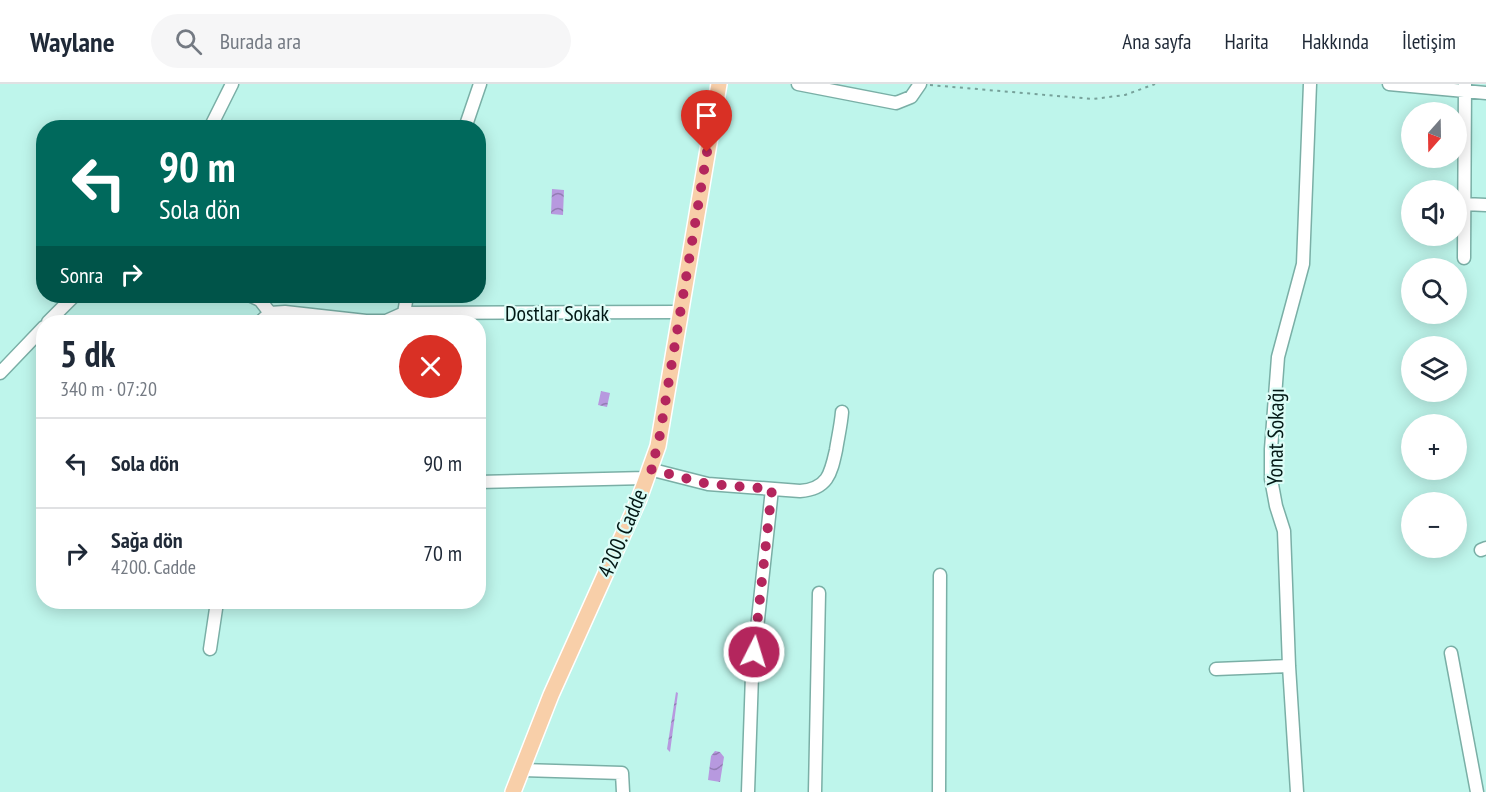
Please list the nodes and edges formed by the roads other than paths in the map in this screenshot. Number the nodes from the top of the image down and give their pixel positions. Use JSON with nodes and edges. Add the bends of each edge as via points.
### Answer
{"nodes":[{"id":1,"x":232,"y":84,"type":"edge"},
{"id":2,"x":480,"y":84,"type":"edge"},
{"id":3,"x":719,"y":84,"type":"edge"},
{"id":4,"x":798,"y":84,"type":"edge"},
{"id":5,"x":921,"y":84,"type":"edge"},
{"id":6,"x":1310,"y":84,"type":"edge"},
{"id":7,"x":1389,"y":84,"type":"edge"},
{"id":8,"x":1465,"y":88,"type":"edge"},
{"id":9,"x":1486,"y":93,"type":"edge"},
{"id":10,"x":214,"y":120,"type":"edge"},
{"id":11,"x":468,"y":120,"type":"edge"},
{"id":12,"x":1464,"y":180,"type":"edge"},
{"id":13,"x":1467,"y":204,"type":"edge"},
{"id":14,"x":1486,"y":205,"type":"edge"},
{"id":15,"x":1464,"y":246,"type":"edge"},
{"id":16,"x":1464,"y":258,"type":"dead end"},
{"id":17,"x":67,"y":303,"type":"edge"},
{"id":18,"x":262,"y":303,"type":"edge"},
{"id":19,"x":406,"y":303,"type":"edge"},
{"id":20,"x":680,"y":312,"type":"junction"},
{"id":21,"x":270,"y":313,"type":"joint"},
{"id":22,"x":404,"y":313,"type":"junction"},
{"id":23,"x":55,"y":315,"type":"edge"},
{"id":24,"x":312,"y":315,"type":"edge"},
{"id":25,"x":400,"y":315,"type":"edge"},
{"id":26,"x":36,"y":335,"type":"edge"},
{"id":27,"x":0,"y":373,"type":"edge"},
{"id":28,"x":842,"y":412,"type":"dead end"},
{"id":29,"x":648,"y":474,"type":"junction"},
{"id":30,"x":486,"y":482,"type":"edge"},
{"id":31,"x":772,"y":489,"type":"junction"},
{"id":32,"x":940,"y":575,"type":"dead end"},
{"id":33,"x":819,"y":593,"type":"dead end"},
{"id":34,"x":216,"y":609,"type":"edge"},
{"id":35,"x":210,"y":649,"type":"dead end"},
{"id":36,"x":1451,"y":653,"type":"dead end"},
{"id":37,"x":1290,"y":666,"type":"junction"},
{"id":38,"x":1216,"y":669,"type":"dead end"},
{"id":39,"x":522,"y":770,"type":"junction"},
{"id":40,"x":513,"y":792,"type":"edge"},
{"id":41,"x":623,"y":792,"type":"edge"},
{"id":42,"x":748,"y":792,"type":"edge"},
{"id":43,"x":815,"y":792,"type":"edge"},
{"id":44,"x":939,"y":792,"type":"edge"},
{"id":45,"x":1297,"y":792,"type":"edge"},
{"id":46,"x":1477,"y":792,"type":"edge"}],
"edges":[{"from":1,"to":10,"type":"street"},
{"from":2,"to":11,"type":"street"},
{"from":3,"to":20,"type":"main road","name":"4200. Cadde"},
{"from":4,"to":5,"type":"street","via":[[896,104],[911,97]]},
{"from":6,"to":37,"type":"street","name":"Yonat Sokağı","via":[[1303,264],[1278,357],[1271,449],[1271,479],[1284,531]]},
{"from":7,"to":8,"type":"street"},
{"from":8,"to":9,"type":"street"},
{"from":8,"to":12,"type":"street"},
{"from":13,"to":14,"type":"street"},
{"from":15,"to":16,"type":"street"},
{"from":17,"to":23,"type":"street"},
{"from":18,"to":21,"type":"street"},
{"from":19,"to":22,"type":"street"},
{"from":20,"to":22,"type":"street","name":"Dostlar Sokak"},
{"from":20,"to":29,"type":"main road","name":"4200. Cadde","via":[[658,446]]},
{"from":21,"to":24,"type":"street","name":"Dostlar Sokak"},
{"from":22,"to":25,"type":"street","name":"Dostlar Sokak"},
{"from":26,"to":27,"type":"street"},
{"from":28,"to":31,"type":"street","via":[[831,472],[825,482],[807,490]]},
{"from":29,"to":30,"type":"street"},
{"from":29,"to":31,"type":"street"},
{"from":29,"to":39,"type":"main road","name":"4200. Cadde"},
{"from":31,"to":42,"type":"street","via":[[752,675]]},
{"from":32,"to":44,"type":"street"},
{"from":33,"to":43,"type":"street"},
{"from":34,"to":35,"type":"street"},
{"from":36,"to":46,"type":"street"},
{"from":37,"to":38,"type":"street"},
{"from":37,"to":45,"type":"street","name":"Yonat Sokağı"},
{"from":39,"to":40,"type":"main road","name":"4200. Cadde"},
{"from":39,"to":41,"type":"street","via":[[622,773]]}]}
